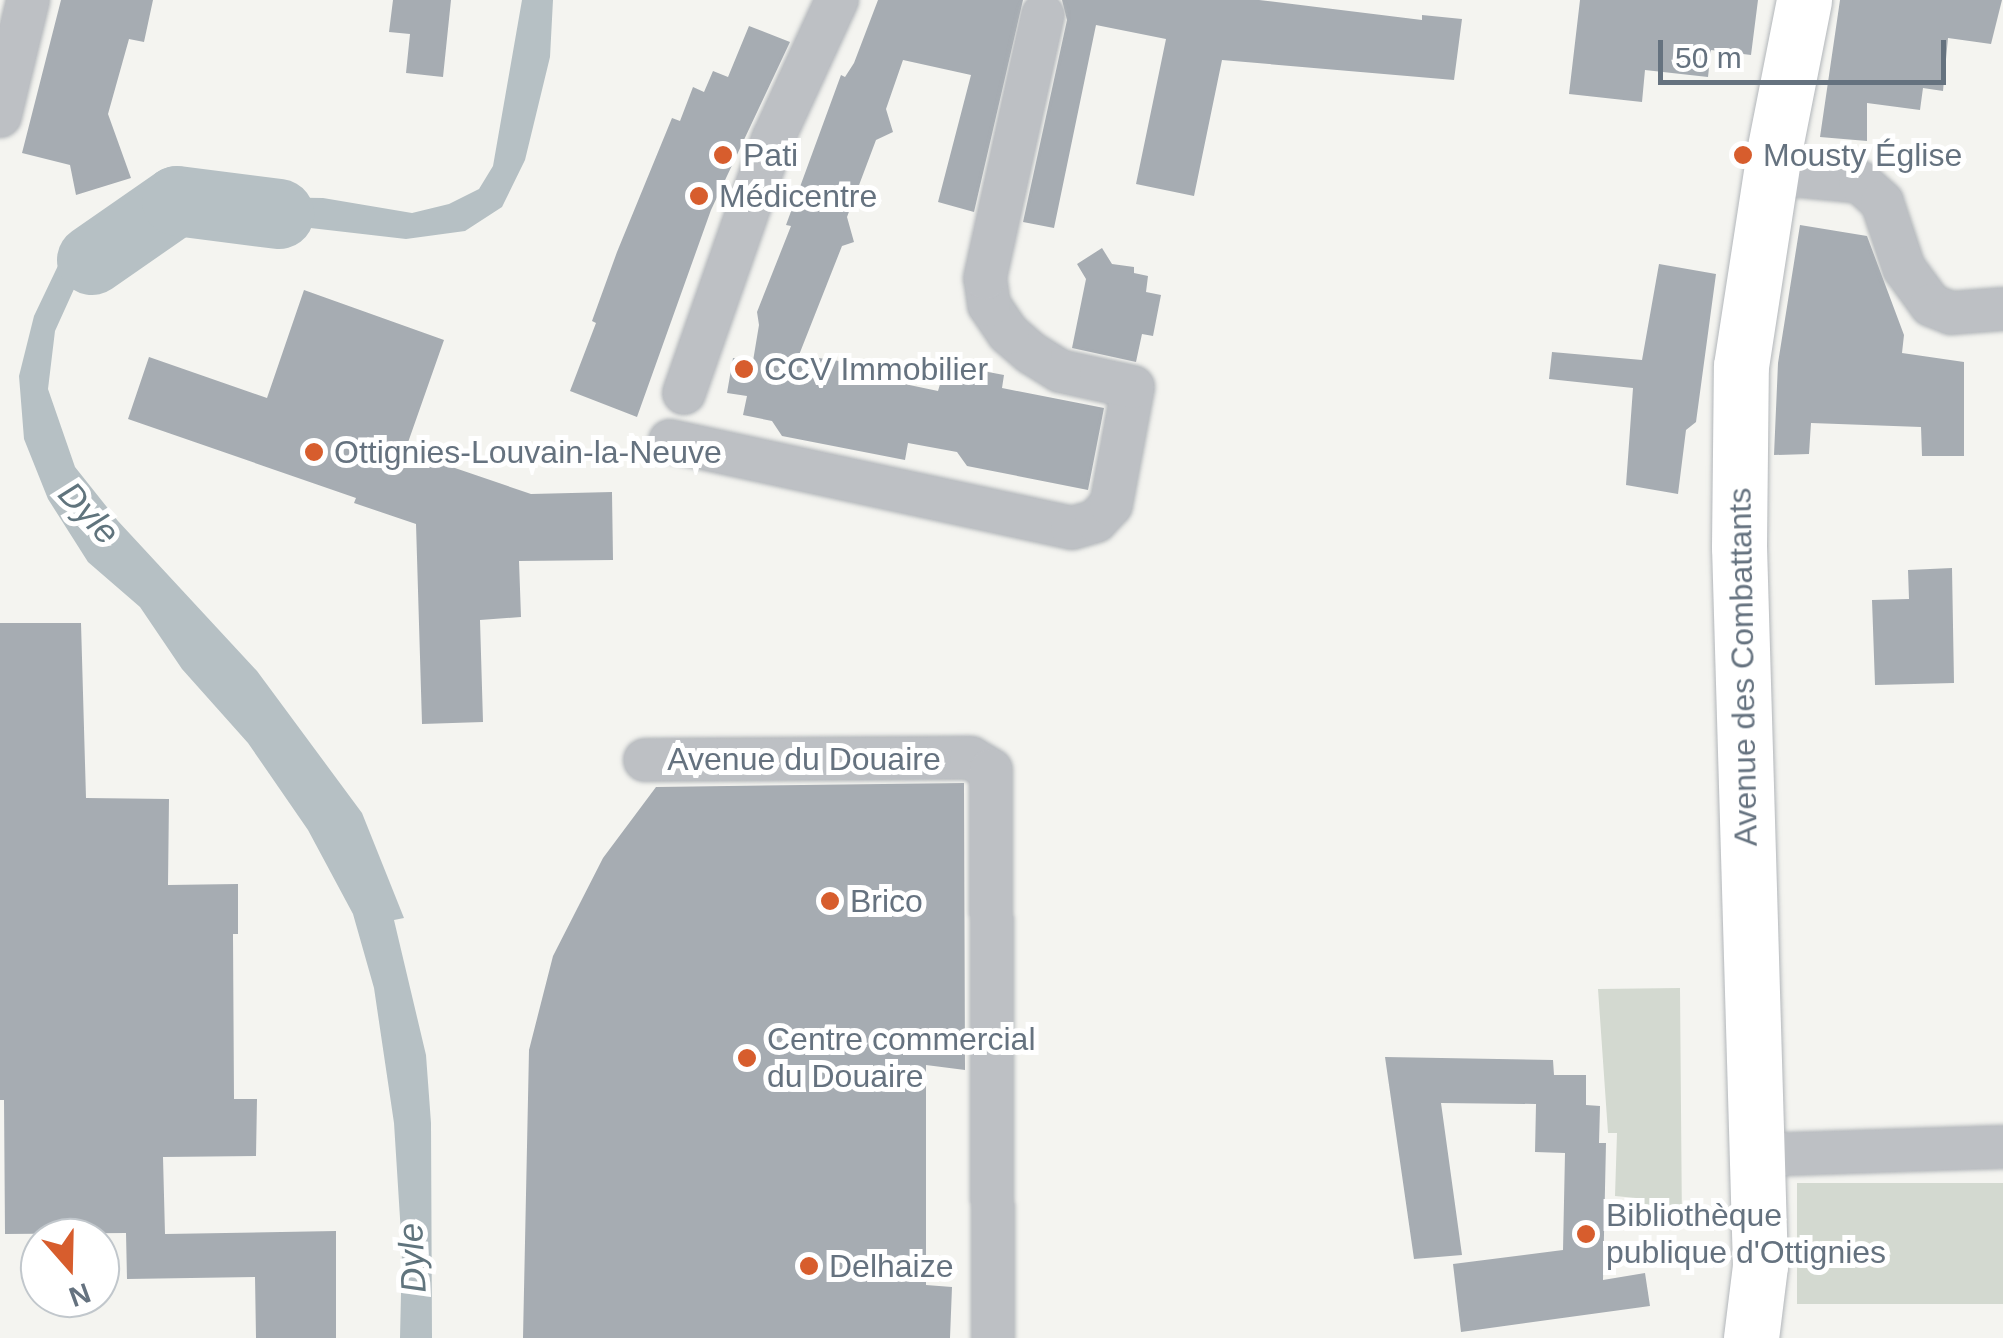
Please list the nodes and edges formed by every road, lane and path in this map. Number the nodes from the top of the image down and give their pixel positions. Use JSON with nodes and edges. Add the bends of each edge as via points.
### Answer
{"nodes":[{"id":1,"x":28,"y":0,"type":"edge"},
{"id":2,"x":837,"y":0,"type":"edge"},
{"id":3,"x":1804,"y":0,"type":"edge"},
{"id":4,"x":1044,"y":15,"type":"dead end"},
{"id":5,"x":0,"y":116,"type":"edge"},
{"id":6,"x":1770,"y":173,"type":"junction"},
{"id":7,"x":2003,"y":308,"type":"edge"},
{"id":8,"x":684,"y":393,"type":"dead end"},
{"id":9,"x":670,"y":440,"type":"dead end"},
{"id":10,"x":646,"y":760,"type":"dead end"},
{"id":11,"x":2003,"y":1147,"type":"edge"},
{"id":12,"x":1757,"y":1156,"type":"junction"},
{"id":13,"x":993,"y":1338,"type":"edge"},
{"id":14,"x":1751,"y":1338,"type":"edge"}],
"edges":[{"from":1,"to":5,"type":"street"},
{"from":2,"to":8,"type":"street","via":[[773,139]]},
{"from":3,"to":6,"type":"main road","name":"Avenue des Combattants"},
{"from":4,"to":9,"type":"street","via":[[985,278],[989,306],[1008,333],[1060,371],[1133,387],[1111,506],[1072,528]]},
{"from":6,"to":7,"type":"street","via":[[1860,182],[1882,202],[1904,268],[1931,305],[1951,313]]},
{"from":6,"to":12,"type":"main road","name":"Avenue des Combattants","via":[[1741,384],[1739,546]]},
{"from":10,"to":13,"type":"street","name":"Avenue du Douaire","via":[[970,758],[991,770]]},
{"from":11,"to":12,"type":"street"},
{"from":12,"to":14,"type":"main road","name":"Avenue des Combattants","via":[[1760,1266]]}]}
